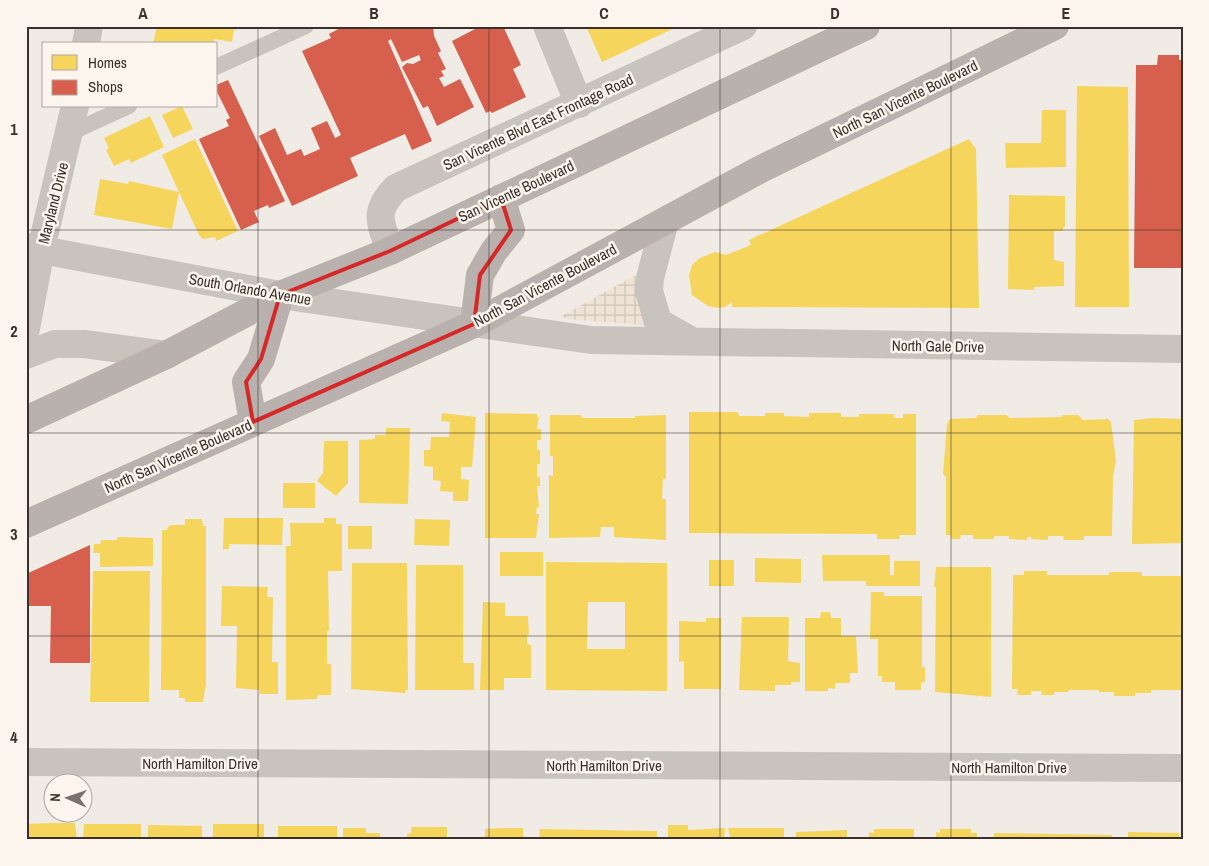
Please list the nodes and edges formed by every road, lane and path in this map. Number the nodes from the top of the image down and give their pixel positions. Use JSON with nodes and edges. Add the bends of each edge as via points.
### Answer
{"nodes":[{"id":1,"x":89,"y":26,"type":"edge"},
{"id":2,"x":306,"y":26,"type":"edge"},
{"id":3,"x":547,"y":26,"type":"edge"},
{"id":4,"x":743,"y":26,"type":"edge"},
{"id":5,"x":866,"y":26,"type":"edge"},
{"id":6,"x":1055,"y":26,"type":"edge"},
{"id":7,"x":86,"y":42,"type":"edge"},
{"id":8,"x":218,"y":66,"type":"edge"},
{"id":9,"x":580,"y":104,"type":"junction"},
{"id":10,"x":75,"y":108,"type":"edge"},
{"id":11,"x":125,"y":108,"type":"edge"},
{"id":12,"x":70,"y":133,"type":"junction"},
{"id":13,"x":501,"y":198,"type":"junction"},
{"id":14,"x":665,"y":221,"type":"junction"},
{"id":15,"x":34,"y":248,"type":"edge"},
{"id":16,"x":390,"y":251,"type":"junction"},
{"id":17,"x":280,"y":296,"type":"junction"},
{"id":18,"x":474,"y":324,"type":"junction"},
{"id":19,"x":26,"y":329,"type":"edge"},
{"id":20,"x":694,"y":342,"type":"junction"},
{"id":21,"x":1183,"y":350,"type":"edge"},
{"id":22,"x":26,"y":355,"type":"edge"},
{"id":23,"x":166,"y":355,"type":"junction"},
{"id":24,"x":26,"y":420,"type":"edge"},
{"id":25,"x":253,"y":422,"type":"junction"},
{"id":26,"x":26,"y":524,"type":"edge"},
{"id":27,"x":26,"y":762,"type":"edge"},
{"id":28,"x":1183,"y":768,"type":"edge"}],
"edges":[{"from":1,"to":7,"type":"street"},
{"from":2,"to":8,"type":"lane"},
{"from":3,"to":9,"type":"street"},
{"from":4,"to":9,"type":"street","name":"San Vicente Blvd East Frontage Road"},
{"from":5,"to":13,"type":"main road","name":"San Vicente Boulevard"},
{"from":6,"to":14,"type":"main road","name":"North San Vicente Boulevard","via":[[761,169]]},
{"from":9,"to":16,"type":"street","name":"San Vicente Blvd East Frontage Road","via":[[396,188],[384,201],[379,216]]},
{"from":10,"to":12,"type":"street","name":"Maryland Drive"},
{"from":11,"to":12,"type":"lane"},
{"from":12,"to":15,"type":"street","name":"Maryland Drive"},
{"from":13,"to":16,"type":"main road","name":"San Vicente Boulevard"},
{"from":13,"to":18,"type":"main road","via":[[511,230],[480,275]]},
{"from":14,"to":18,"type":"main road","name":"North San Vicente Boulevard"},
{"from":14,"to":20,"type":"street","name":"North Gale Drive","via":[[649,292],[658,322]]},
{"from":15,"to":17,"type":"street","name":"South Orlando Avenue"},
{"from":15,"to":19,"type":"street","name":"Maryland Drive"},
{"from":16,"to":17,"type":"main road","name":"San Vicente Boulevard"},
{"from":17,"to":18,"type":"street","name":"South Orlando Avenue"},
{"from":17,"to":23,"type":"main road","name":"San Vicente Boulevard"},
{"from":17,"to":25,"type":"main road","via":[[261,359],[246,382]]},
{"from":18,"to":20,"type":"street","name":"North Gale Drive","via":[[591,340]]},
{"from":18,"to":25,"type":"main road","name":"North San Vicente Boulevard"},
{"from":20,"to":21,"type":"street","name":"North Gale Drive"},
{"from":22,"to":23,"type":"street","via":[[55,344],[84,344]]},
{"from":23,"to":24,"type":"main road","name":"San Vicente Boulevard"},
{"from":25,"to":26,"type":"main road","name":"North San Vicente Boulevard"},
{"from":27,"to":28,"type":"street","name":"North Hamilton Drive"}]}
